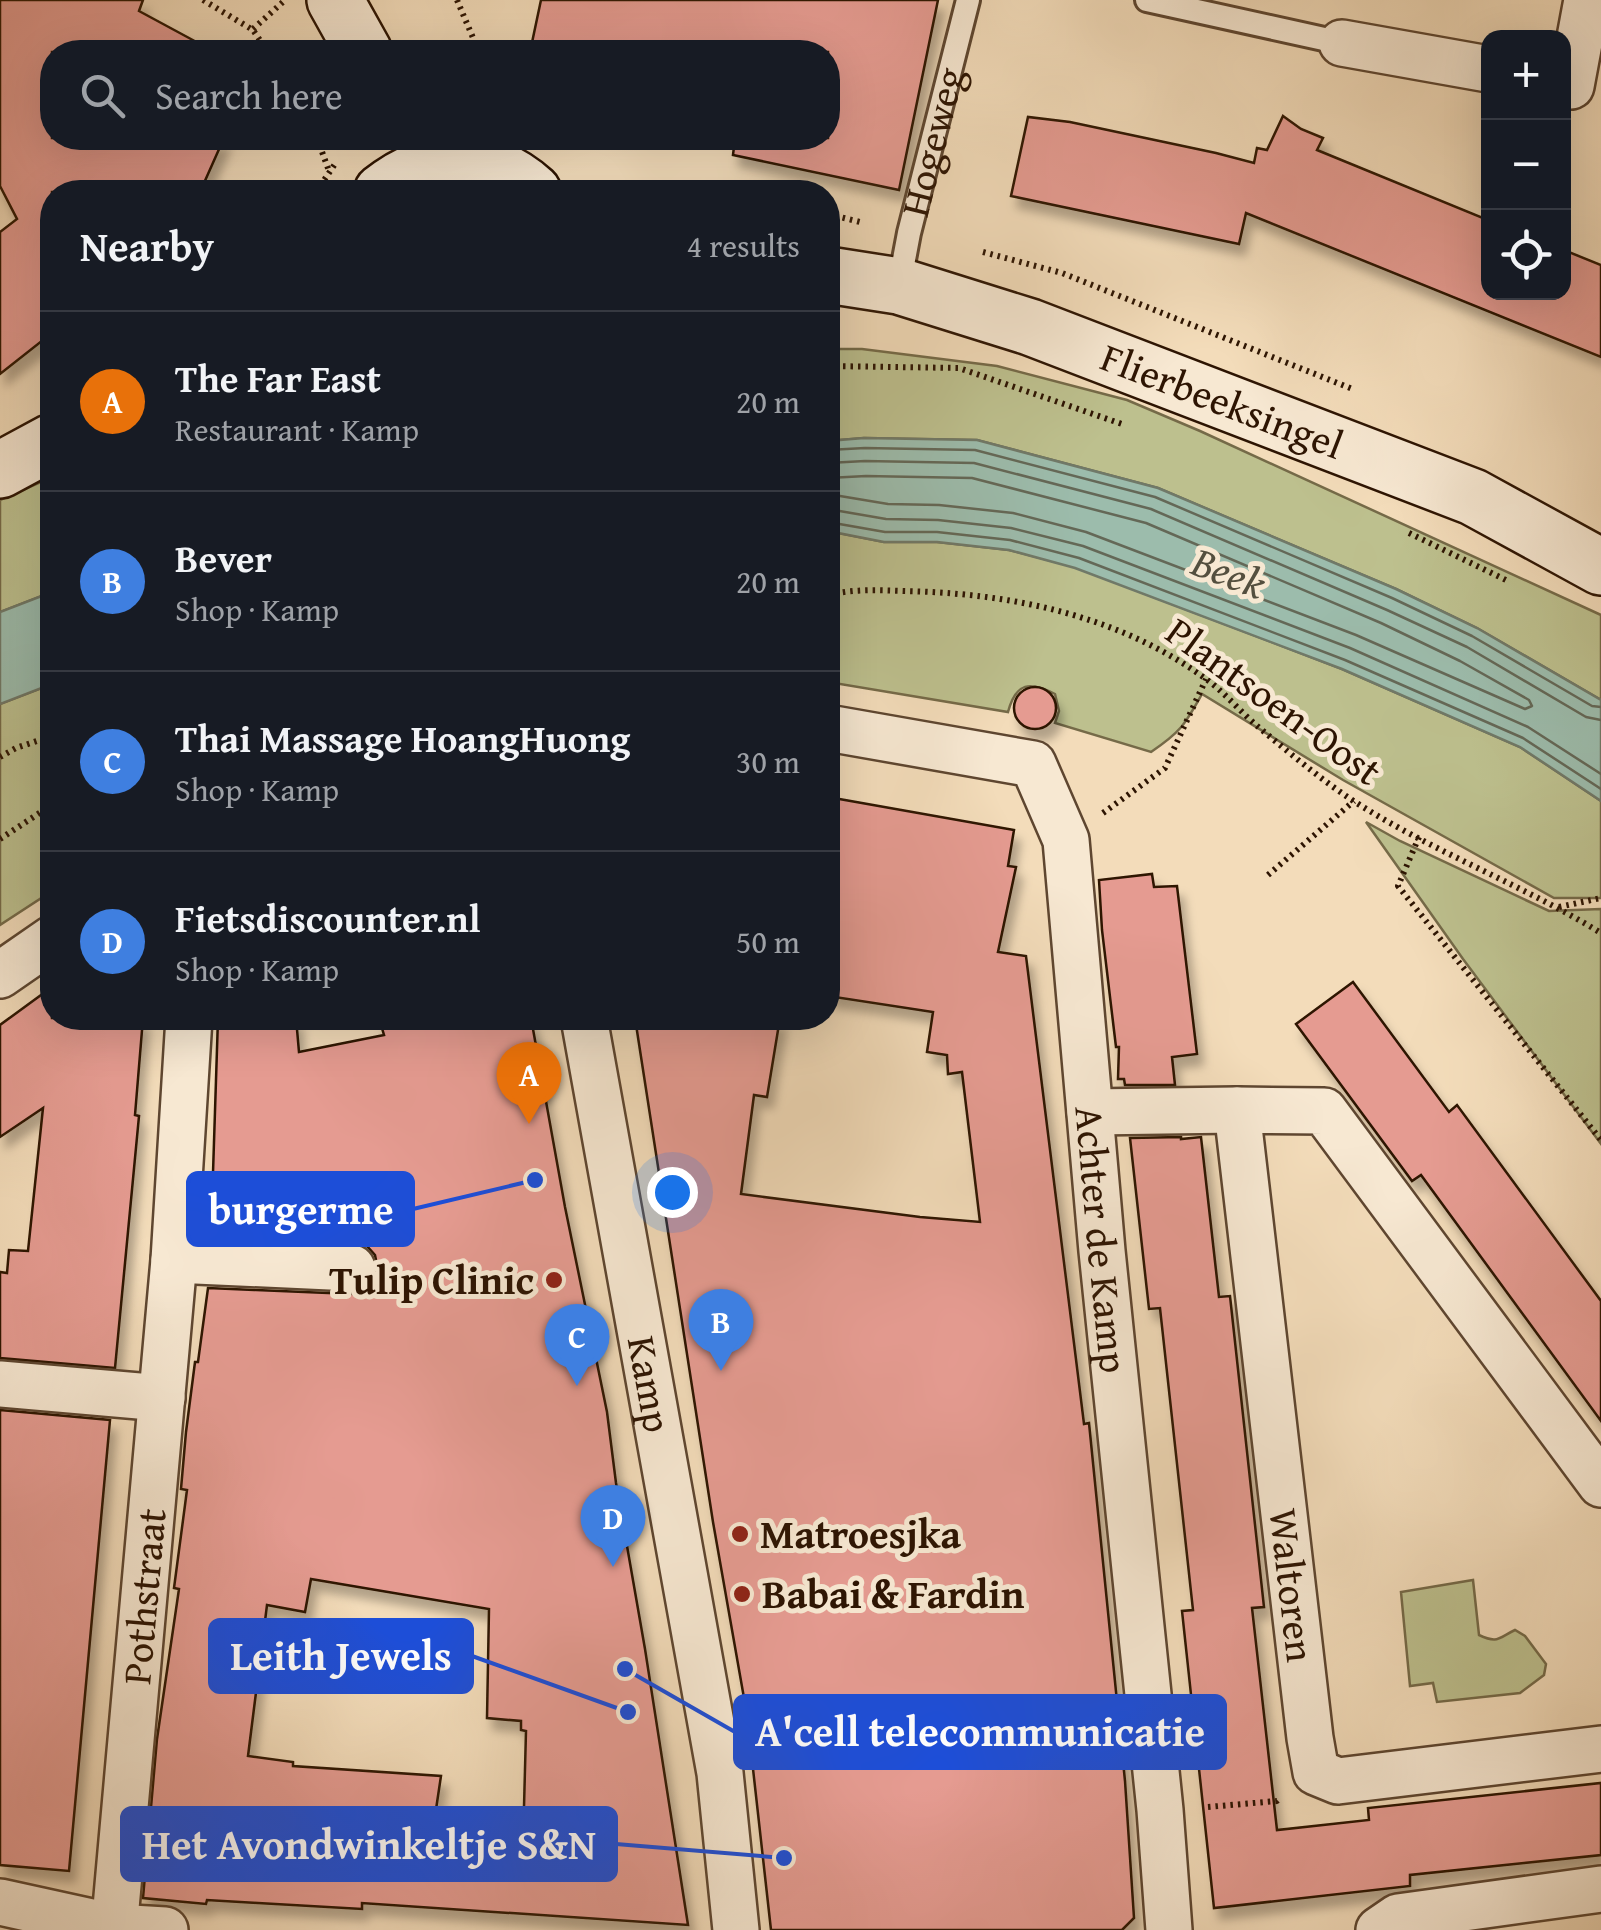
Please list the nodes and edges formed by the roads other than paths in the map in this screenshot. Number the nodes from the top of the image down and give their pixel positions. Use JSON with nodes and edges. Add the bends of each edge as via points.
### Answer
{"nodes":[{"id":1,"x":335,"y":0,"type":"edge"},
{"id":2,"x":968,"y":0,"type":"edge"},
{"id":3,"x":1147,"y":0,"type":"edge"},
{"id":4,"x":1588,"y":0,"type":"edge"},
{"id":5,"x":357,"y":40,"type":"edge"},
{"id":6,"x":1342,"y":42,"type":"joint"},
{"id":7,"x":1481,"y":68,"type":"edge"},
{"id":8,"x":1578,"y":87,"type":"edge"},
{"id":9,"x":403,"y":166,"type":"edge"},
{"id":10,"x":518,"y":180,"type":"edge"},
{"id":11,"x":840,"y":277,"type":"edge"},
{"id":12,"x":900,"y":286,"type":"junction"},
{"id":13,"x":40,"y":448,"type":"edge"},
{"id":14,"x":0,"y":470,"type":"edge"},
{"id":15,"x":1601,"y":567,"type":"edge"},
{"id":16,"x":840,"y":730,"type":"edge"},
{"id":17,"x":40,"y":946,"type":"edge"},
{"id":18,"x":0,"y":974,"type":"edge"},
{"id":19,"x":188,"y":1030,"type":"edge"},
{"id":20,"x":586,"y":1030,"type":"edge"},
{"id":21,"x":1237,"y":1110,"type":"junction"},
{"id":22,"x":1090,"y":1112,"type":"junction"},
{"id":23,"x":174,"y":1260,"type":"junction"},
{"id":24,"x":352,"y":1268,"type":"dead end"},
{"id":25,"x":0,"y":1384,"type":"edge"},
{"id":26,"x":162,"y":1398,"type":"junction"},
{"id":27,"x":1601,"y":1484,"type":"edge"},
{"id":28,"x":1601,"y":1748,"type":"edge"},
{"id":29,"x":1601,"y":1889,"type":"edge"},
{"id":30,"x":0,"y":1902,"type":"edge"},
{"id":31,"x":114,"y":1928,"type":"edge"},
{"id":32,"x":165,"y":1930,"type":"edge"},
{"id":33,"x":736,"y":1930,"type":"edge"},
{"id":34,"x":1169,"y":1930,"type":"edge"},
{"id":35,"x":1379,"y":1930,"type":"edge"}],
"edges":[{"from":1,"to":5,"type":"street"},
{"from":2,"to":12,"type":"lane","name":"Hogeweg"},
{"from":3,"to":6,"type":"lane"},
{"from":4,"to":8,"type":"street"},
{"from":6,"to":7,"type":"street"},
{"from":9,"to":10,"type":"street","via":[[460,161]]},
{"from":11,"to":12,"type":"street","name":"Flierbeeksingel"},
{"from":12,"to":15,"type":"street","name":"Flierbeeksingel","via":[[1030,327],[1473,497]]},
{"from":13,"to":14,"type":"street"},
{"from":16,"to":22,"type":"street","name":"Achter de Kamp","via":[[1033,764],[1066,840]]},
{"from":17,"to":18,"type":"street"},
{"from":19,"to":23,"type":"street","name":"Pothstraat"},
{"from":20,"to":33,"type":"street","name":"Kamp","via":[[720,1773]]},
{"from":21,"to":22,"type":"street"},
{"from":21,"to":27,"type":"street","via":[[1324,1111]]},
{"from":21,"to":28,"type":"street","name":"Waltoren","via":[[1316,1772],[1338,1780]]},
{"from":22,"to":34,"type":"street","name":"Achter de Kamp"},
{"from":23,"to":24,"type":"street"},
{"from":23,"to":26,"type":"street","name":"Pothstraat"},
{"from":25,"to":26,"type":"street"},
{"from":26,"to":31,"type":"street","name":"Pothstraat"},
{"from":29,"to":35,"type":"street","via":[[1398,1917]]},
{"from":30,"to":31,"type":"street"},
{"from":31,"to":32,"type":"street"}]}
